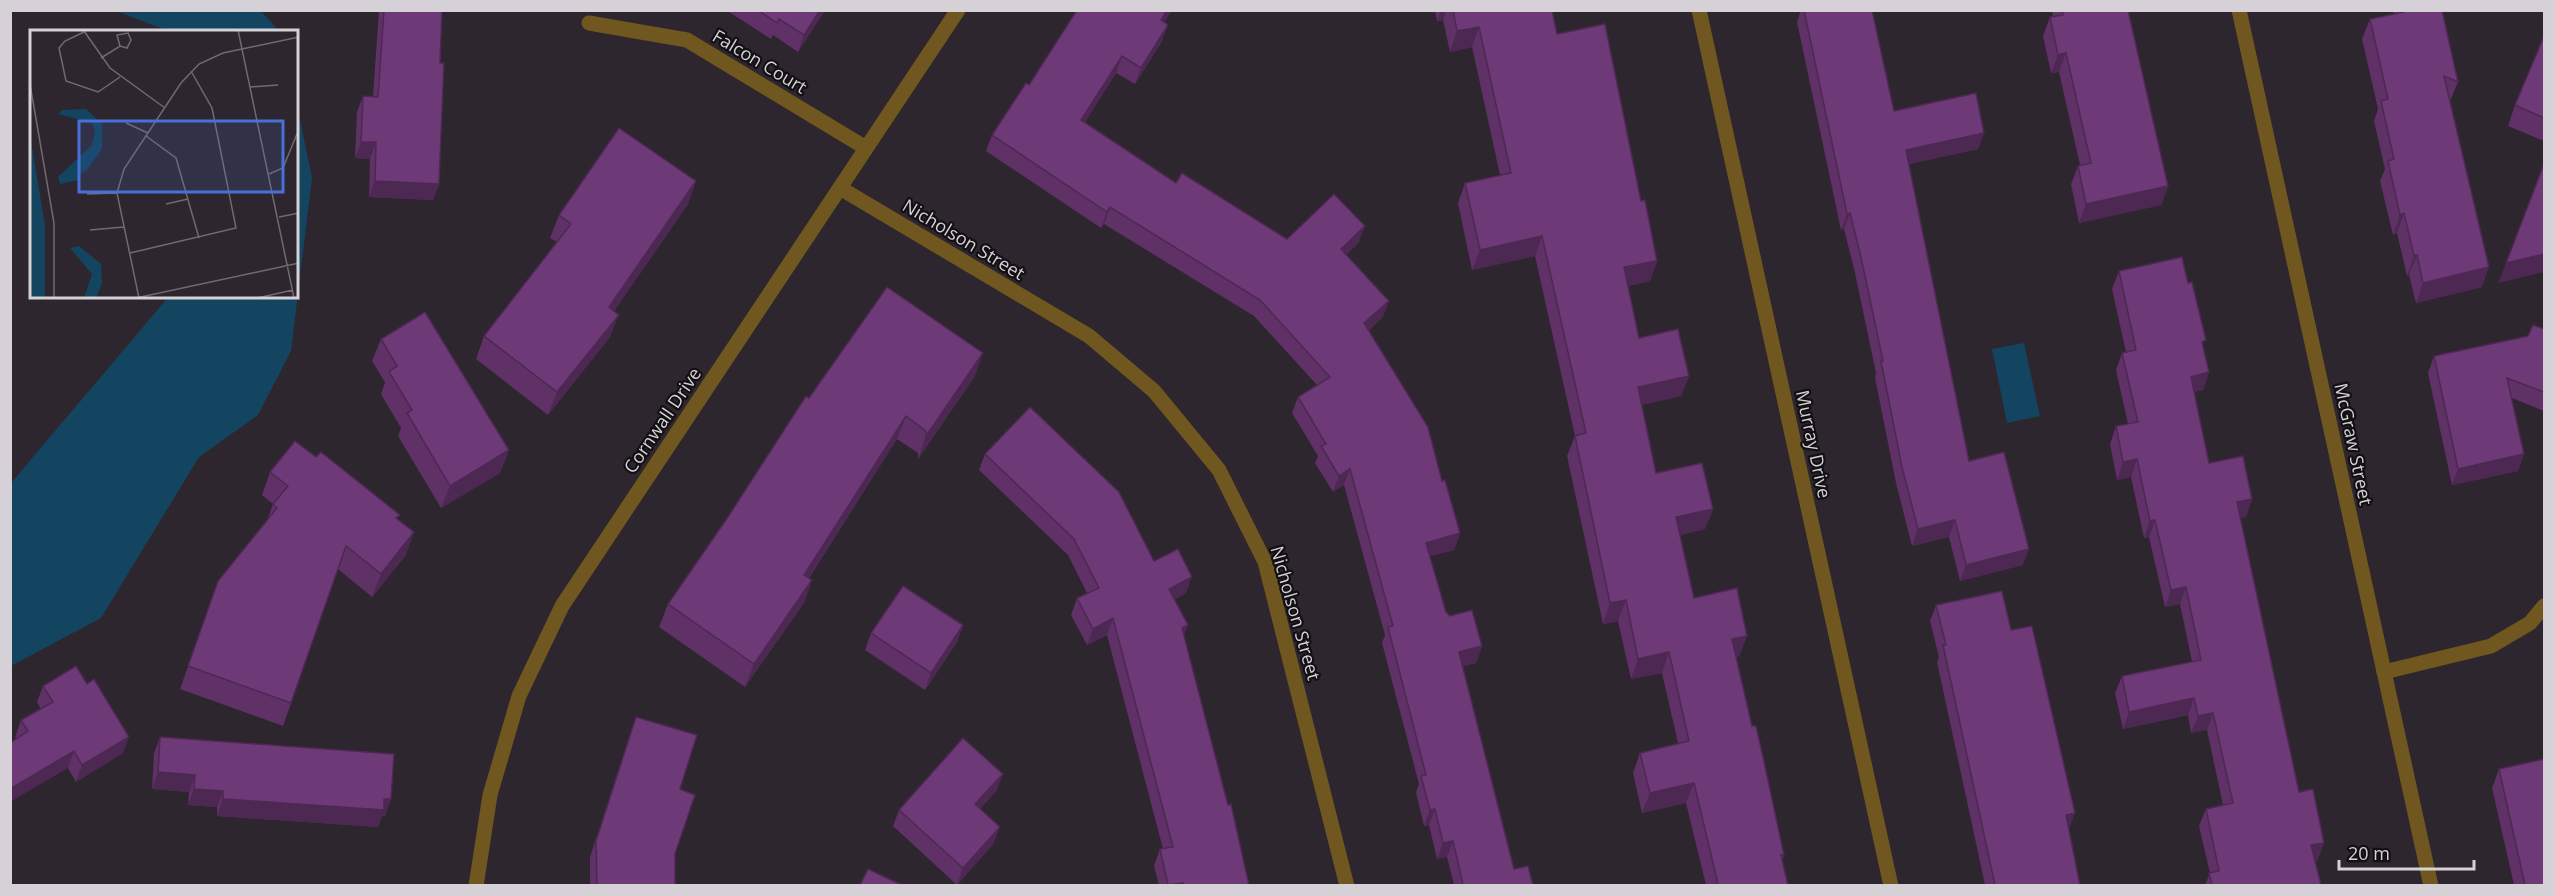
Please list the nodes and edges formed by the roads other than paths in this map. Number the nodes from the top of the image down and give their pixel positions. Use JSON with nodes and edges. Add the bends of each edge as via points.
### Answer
{"nodes":[{"id":1,"x":958,"y":10,"type":"edge"},
{"id":2,"x":1699,"y":10,"type":"edge"},
{"id":3,"x":2239,"y":10,"type":"edge"},
{"id":4,"x":589,"y":23,"type":"dead end"},
{"id":5,"x":866,"y":148,"type":"junction"},
{"id":6,"x":840,"y":188,"type":"junction"},
{"id":7,"x":2544,"y":606,"type":"edge"},
{"id":8,"x":2384,"y":672,"type":"junction"},
{"id":9,"x":476,"y":885,"type":"edge"},
{"id":10,"x":1347,"y":885,"type":"edge"},
{"id":11,"x":1891,"y":885,"type":"edge"},
{"id":12,"x":2431,"y":885,"type":"edge"}],
"edges":[{"from":1,"to":5,"type":"street","name":"Cornwall Drive"},
{"from":2,"to":11,"type":"street","name":"Murray Drive"},
{"from":3,"to":8,"type":"street","name":"McGraw Street"},
{"from":4,"to":5,"type":"street","name":"Falcon Court","via":[[687,40]]},
{"from":5,"to":6,"type":"street","name":"Cornwall Drive"},
{"from":6,"to":9,"type":"street","name":"Cornwall Drive","via":[[562,606],[519,696],[490,795]]},
{"from":6,"to":10,"type":"street","name":"Nicholson Street","via":[[1089,336],[1154,391],[1219,470],[1265,561]]},
{"from":7,"to":8,"type":"street","via":[[2530,623],[2491,646]]},
{"from":8,"to":12,"type":"street","name":"McGraw Street"}]}
